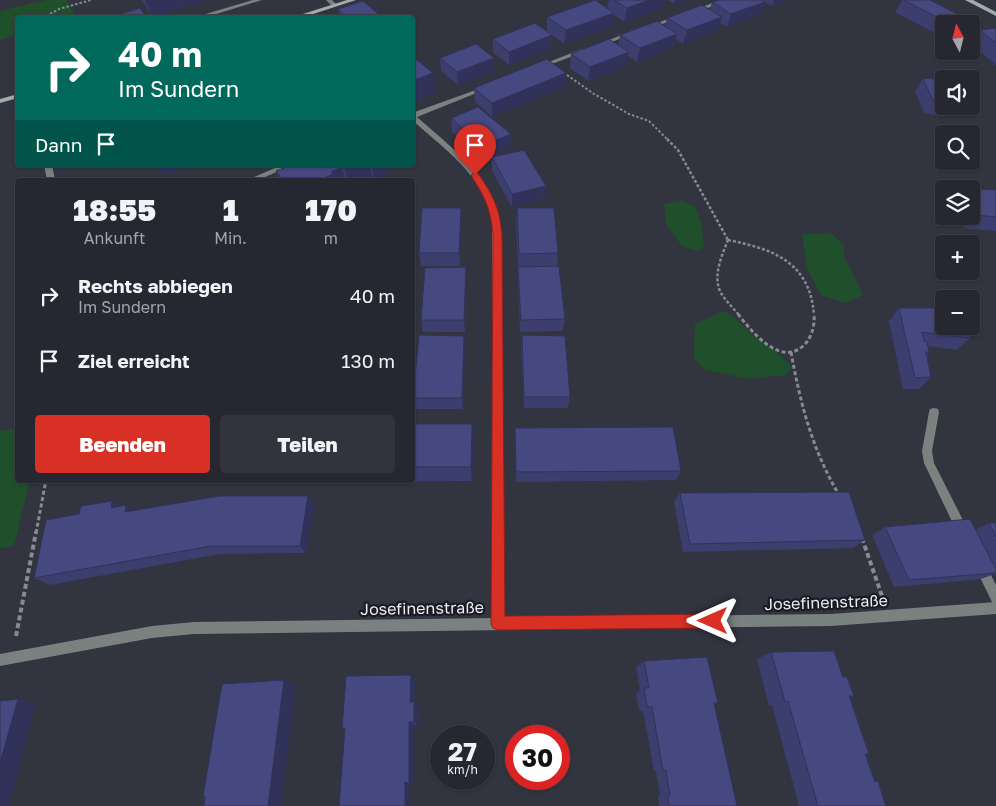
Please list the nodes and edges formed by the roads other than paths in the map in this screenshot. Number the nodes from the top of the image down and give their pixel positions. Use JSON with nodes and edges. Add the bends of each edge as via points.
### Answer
{"nodes":[{"id":1,"x":259,"y":0,"type":"edge"},
{"id":2,"x":329,"y":0,"type":"edge"},
{"id":3,"x":353,"y":0,"type":"edge"},
{"id":4,"x":726,"y":0,"type":"edge"},
{"id":5,"x":968,"y":0,"type":"edge"},
{"id":6,"x":334,"y":5,"type":"junction"},
{"id":7,"x":996,"y":14,"type":"edge"},
{"id":8,"x":206,"y":15,"type":"edge"},
{"id":9,"x":302,"y":15,"type":"edge"},
{"id":10,"x":596,"y":46,"type":"edge"},
{"id":11,"x":587,"y":49,"type":"edge"},
{"id":12,"x":532,"y":70,"type":"edge"},
{"id":13,"x":495,"y":84,"type":"edge"},
{"id":14,"x":15,"y":97,"type":"edge"},
{"id":15,"x":0,"y":101,"type":"edge"},
{"id":16,"x":415,"y":115,"type":"edge"},
{"id":17,"x":415,"y":119,"type":"edge"},
{"id":18,"x":284,"y":167,"type":"edge"},
{"id":19,"x":257,"y":178,"type":"edge"},
{"id":20,"x":934,"y":412,"type":"dead end"},
{"id":21,"x":968,"y":541,"type":"edge"},
{"id":22,"x":976,"y":557,"type":"edge"},
{"id":23,"x":996,"y":598,"type":"edge"},
{"id":24,"x":996,"y":608,"type":"edge"},
{"id":25,"x":498,"y":624,"type":"junction"},
{"id":26,"x":6,"y":659,"type":"edge"}],
"edges":[{"from":1,"to":8,"type":"street"},
{"from":2,"to":6,"type":"street"},
{"from":3,"to":6,"type":"street"},
{"from":4,"to":10,"type":"street"},
{"from":5,"to":7,"type":"street"},
{"from":6,"to":9,"type":"street"},
{"from":11,"to":12,"type":"street"},
{"from":13,"to":16,"type":"street"},
{"from":14,"to":15,"type":"street"},
{"from":17,"to":25,"type":"street","via":[[475,175],[495,212]]},
{"from":18,"to":19,"type":"street"},
{"from":20,"to":21,"type":"street","via":[[927,451],[929,463]]},
{"from":22,"to":23,"type":"street"},
{"from":24,"to":25,"type":"street","name":"Josefinenstraße","via":[[831,620]]},
{"from":25,"to":26,"type":"street","name":"Josefinenstraße","via":[[194,628],[152,632]]}]}
